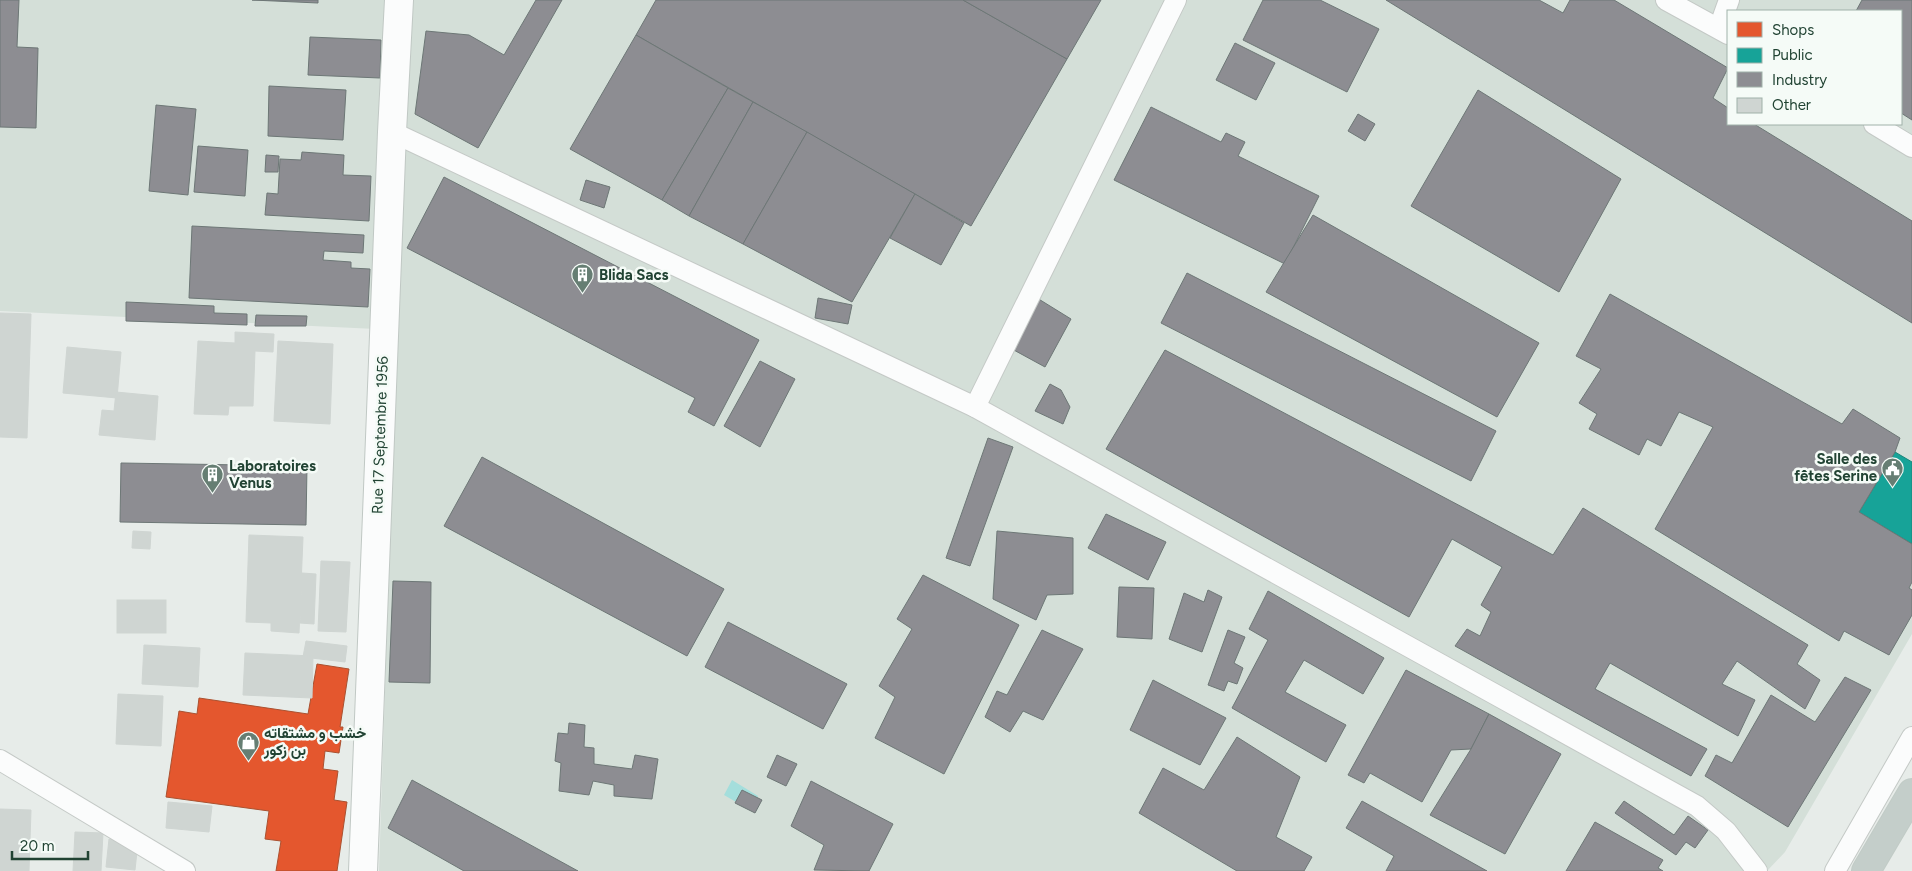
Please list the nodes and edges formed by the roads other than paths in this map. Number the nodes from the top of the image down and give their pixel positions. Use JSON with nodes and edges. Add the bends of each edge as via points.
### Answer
{"nodes":[{"id":1,"x":400,"y":0,"type":"edge"},
{"id":2,"x":1176,"y":0,"type":"edge"},
{"id":3,"x":1666,"y":0,"type":"edge"},
{"id":4,"x":1727,"y":10,"type":"edge"},
{"id":5,"x":1723,"y":31,"type":"edge"},
{"id":6,"x":1876,"y":125,"type":"edge"},
{"id":7,"x":392,"y":132,"type":"junction"},
{"id":8,"x":1912,"y":147,"type":"edge"},
{"id":9,"x":975,"y":407,"type":"junction"},
{"id":10,"x":1912,"y":737,"type":"edge"},
{"id":11,"x":0,"y":760,"type":"edge"},
{"id":12,"x":1912,"y":793,"type":"edge"},
{"id":13,"x":185,"y":871,"type":"edge"},
{"id":14,"x":363,"y":871,"type":"edge"},
{"id":15,"x":1757,"y":871,"type":"edge"},
{"id":16,"x":1835,"y":871,"type":"edge"},
{"id":17,"x":1866,"y":871,"type":"edge"}],
"edges":[{"from":1,"to":7,"type":"main road","name":"Rue 17 Septembre 1956"},
{"from":2,"to":9,"type":"street"},
{"from":3,"to":5,"type":"street"},
{"from":4,"to":5,"type":"street"},
{"from":6,"to":8,"type":"street"},
{"from":7,"to":9,"type":"street"},
{"from":7,"to":14,"type":"main road","name":"Rue 17 Septembre 1956"},
{"from":9,"to":15,"type":"street","via":[[1697,806],[1726,831]]},
{"from":10,"to":16,"type":"street"},
{"from":11,"to":13,"type":"street"},
{"from":12,"to":17,"type":"highway"}]}
